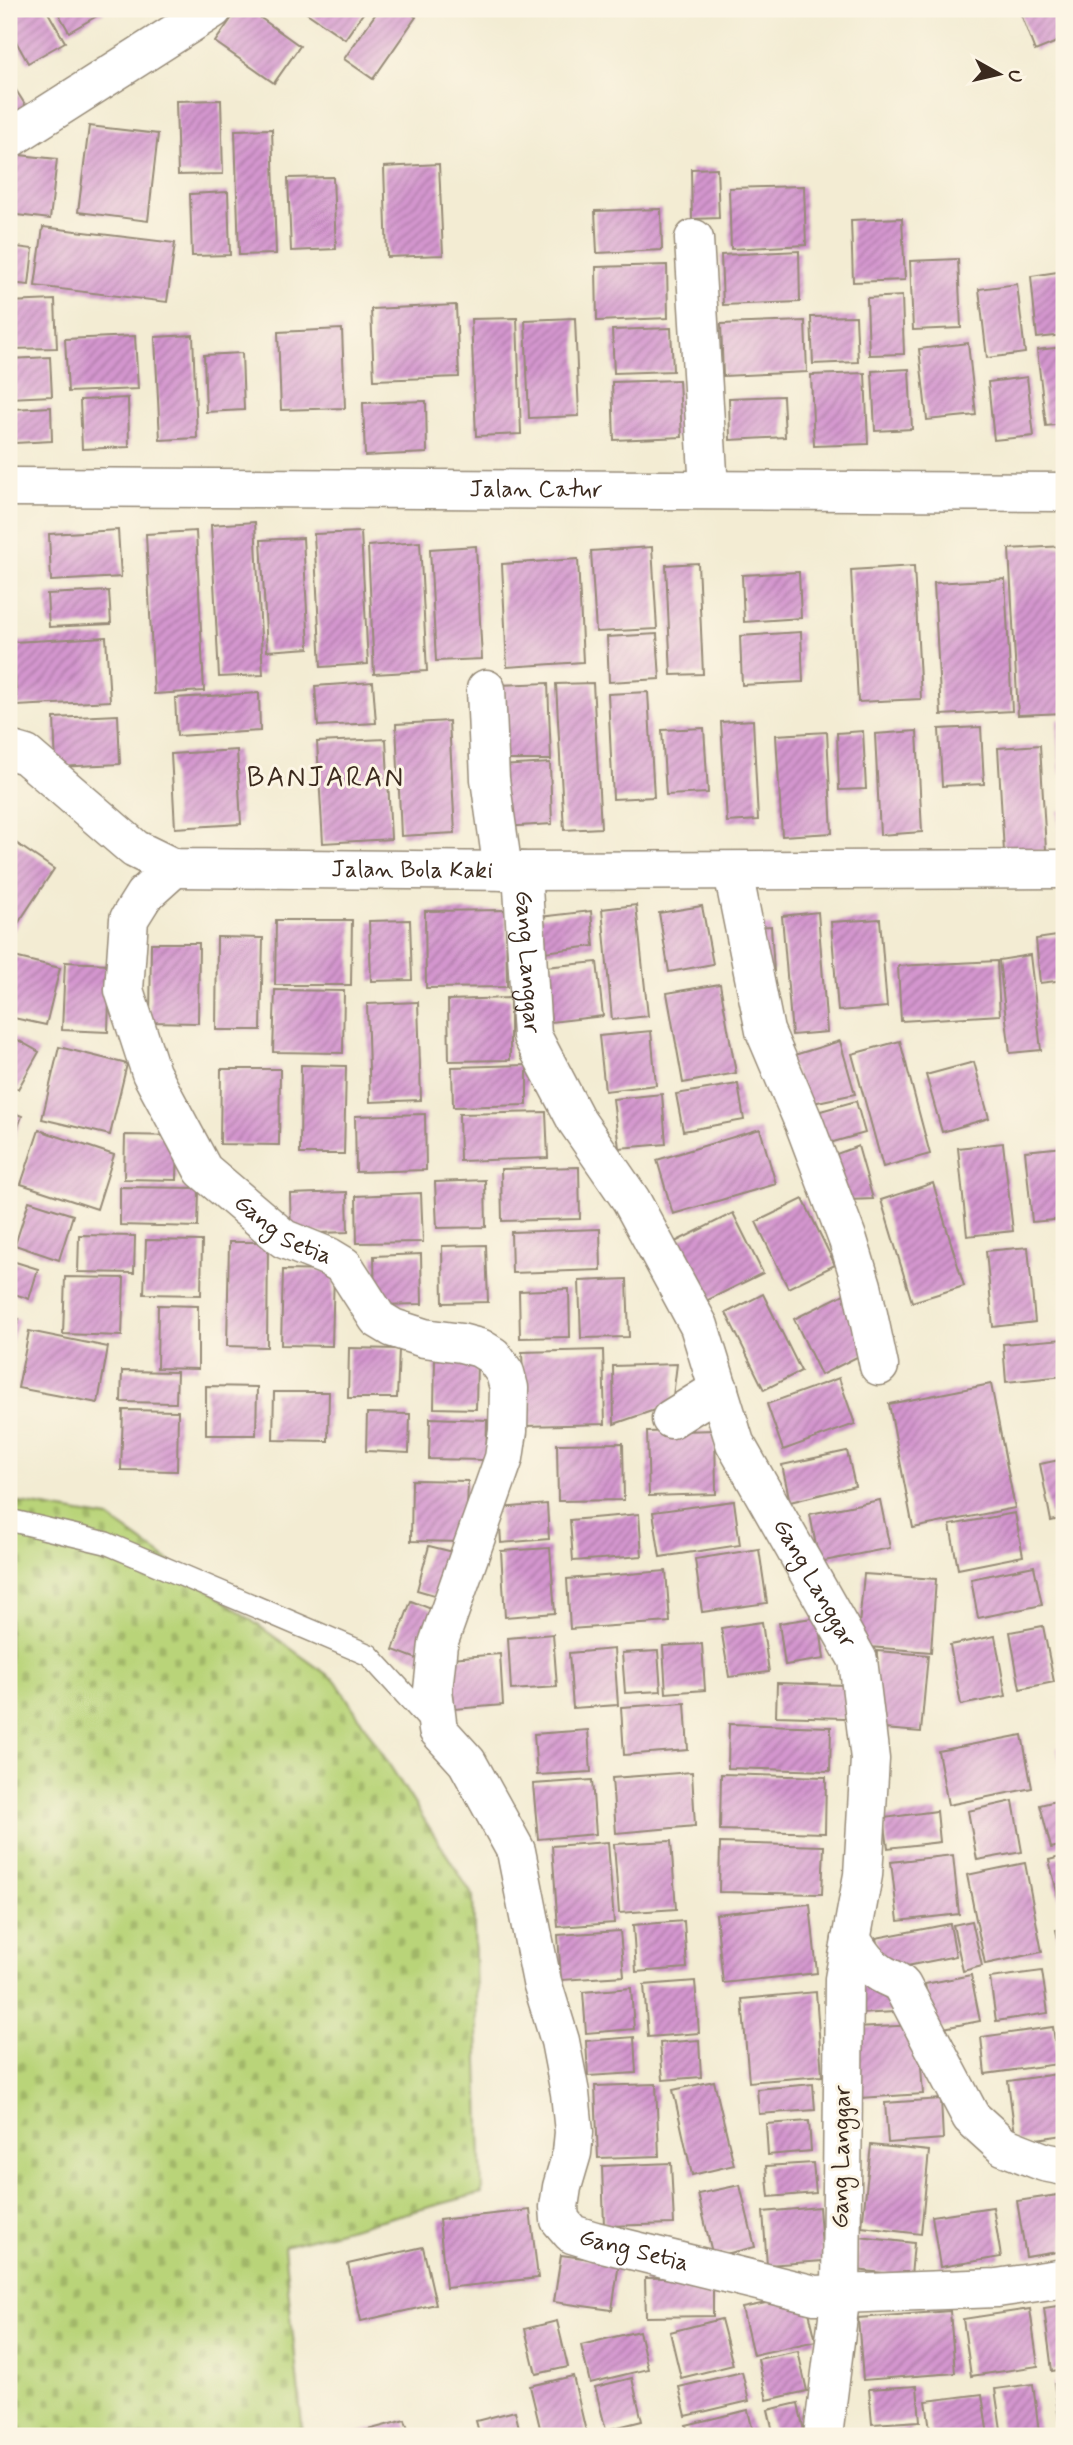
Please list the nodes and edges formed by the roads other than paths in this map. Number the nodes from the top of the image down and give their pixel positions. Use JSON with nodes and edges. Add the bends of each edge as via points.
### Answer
{"nodes":[{"id":1,"x":213,"y":9,"type":"edge"},
{"id":2,"x":9,"y":139,"type":"edge"},
{"id":3,"x":694,"y":239,"type":"dead end"},
{"id":4,"x":9,"y":487,"type":"edge"},
{"id":5,"x":709,"y":489,"type":"junction"},
{"id":6,"x":1064,"y":492,"type":"edge"},
{"id":7,"x":486,"y":689,"type":"dead end"},
{"id":8,"x":9,"y":751,"type":"edge"},
{"id":9,"x":174,"y":868,"type":"junction"},
{"id":10,"x":1064,"y":869,"type":"edge"},
{"id":11,"x":512,"y":871,"type":"junction"},
{"id":12,"x":733,"y":872,"type":"junction"},
{"id":13,"x":879,"y":1366,"type":"dead end"},
{"id":14,"x":719,"y":1390,"type":"junction"},
{"id":15,"x":671,"y":1419,"type":"dead end"},
{"id":16,"x":9,"y":1520,"type":"edge"},
{"id":17,"x":438,"y":1730,"type":"junction"},
{"id":18,"x":851,"y":1939,"type":"junction"},
{"id":19,"x":1064,"y":2166,"type":"edge"},
{"id":20,"x":1064,"y":2278,"type":"edge"},
{"id":21,"x":841,"y":2293,"type":"junction"},
{"id":22,"x":823,"y":2436,"type":"edge"}],
"edges":[{"from":1,"to":2,"type":"street"},
{"from":3,"to":5,"type":"street"},
{"from":4,"to":5,"type":"street","name":"Jalan Catur"},
{"from":5,"to":6,"type":"street","name":"Jalan Catur"},
{"from":7,"to":11,"type":"street","name":"Gang Langgar","via":[[490,779]]},
{"from":8,"to":9,"type":"street","name":"Jalan Bola Kaki","via":[[26,755],[135,849]]},
{"from":9,"to":11,"type":"street","name":"Jalan Bola Kaki"},
{"from":9,"to":17,"type":"street","name":"Gang Setia","via":[[144,895],[129,919],[124,990],[150,1073],[203,1170],[284,1239],[344,1266],[378,1319],[424,1338],[480,1348],[493,1356],[505,1373],[509,1411],[504,1458],[438,1644],[433,1690]]},
{"from":10,"to":12,"type":"street","name":"Jalan Bola Kaki"},
{"from":11,"to":12,"type":"street","name":"Jalan Bola Kaki"},
{"from":11,"to":14,"type":"street","name":"Gang Langgar","via":[[532,1037],[576,1120],[631,1200],[699,1326]]},
{"from":12,"to":13,"type":"street","via":[[765,1031],[848,1240]]},
{"from":14,"to":15,"type":"street"},
{"from":14,"to":18,"type":"street","name":"Gang Langgar","via":[[735,1443],[858,1660],[870,1759],[863,1875]]},
{"from":16,"to":17,"type":"lane","name":"Gang Setia","via":[[106,1543],[369,1655]]},
{"from":17,"to":21,"type":"street","name":"Gang Setia","via":[[467,1762],[516,1851],[570,2094],[574,2132],[559,2220],[572,2234],[595,2241],[815,2295]]},
{"from":18,"to":19,"type":"street","via":[[864,1960],[902,1986],[971,2117],[1003,2146]]},
{"from":18,"to":21,"type":"street","name":"Gang Langgar","via":[[844,1979]]},
{"from":20,"to":21,"type":"street","name":"Gang Setia","via":[[997,2288]]},
{"from":21,"to":22,"type":"street","name":"Gang Langgar"}]}
